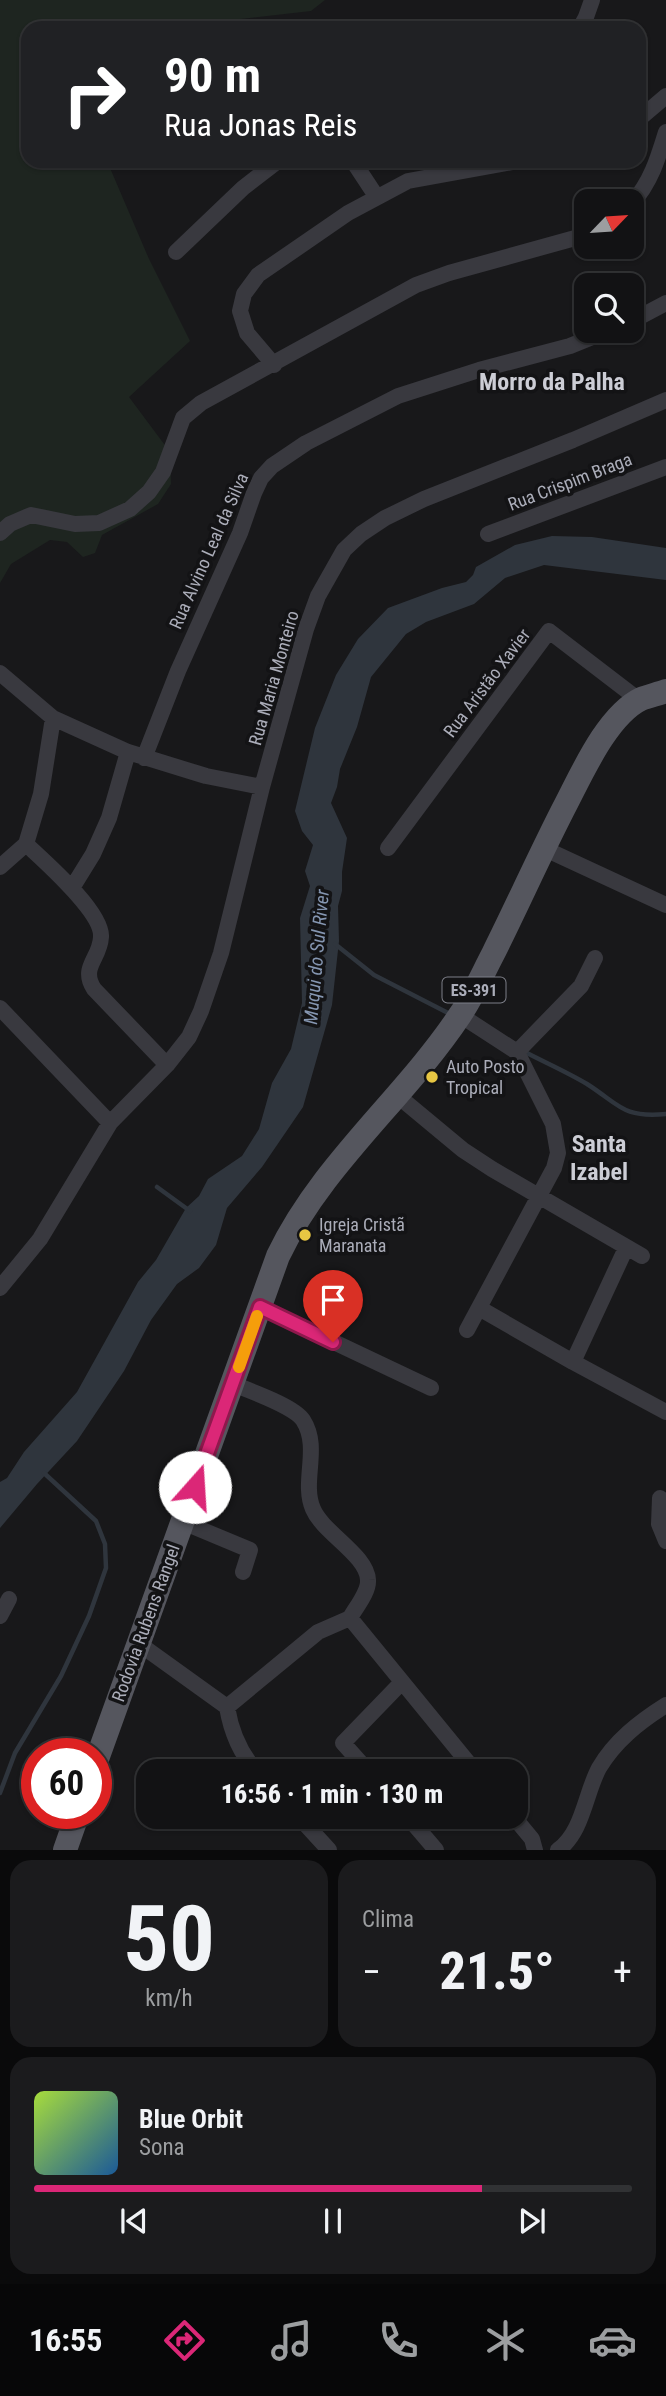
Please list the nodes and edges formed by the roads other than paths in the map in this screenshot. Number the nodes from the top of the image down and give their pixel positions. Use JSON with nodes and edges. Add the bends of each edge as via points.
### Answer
{"nodes":[{"id":1,"x":592,"y":0,"type":"edge"},
{"id":2,"x":584,"y":21,"type":"edge"},
{"id":3,"x":666,"y":96,"type":"edge"},
{"id":4,"x":646,"y":113,"type":"edge"},
{"id":5,"x":666,"y":132,"type":"edge"},
{"id":6,"x":269,"y":168,"type":"edge"},
{"id":7,"x":358,"y":168,"type":"edge"},
{"id":8,"x":480,"y":168,"type":"edge"},
{"id":9,"x":644,"y":189,"type":"edge"},
{"id":10,"x":376,"y":196,"type":"junction"},
{"id":11,"x":574,"y":238,"type":"edge"},
{"id":12,"x":176,"y":252,"type":"dead end"},
{"id":13,"x":666,"y":303,"type":"edge"},
{"id":14,"x":644,"y":315,"type":"edge"},
{"id":15,"x":577,"y":343,"type":"edge"},
{"id":16,"x":274,"y":365,"type":"junction"},
{"id":17,"x":666,"y":400,"type":"edge"},
{"id":18,"x":666,"y":467,"type":"edge"},
{"id":19,"x":0,"y":533,"type":"edge"},
{"id":20,"x":488,"y":534,"type":"dead end"},
{"id":21,"x":0,"y":673,"type":"edge"},
{"id":22,"x":666,"y":691,"type":"edge"},
{"id":23,"x":639,"y":700,"type":"junction"},
{"id":24,"x":53,"y":718,"type":"junction"},
{"id":25,"x":128,"y":752,"type":"junction"},
{"id":26,"x":144,"y":758,"type":"junction"},
{"id":27,"x":262,"y":787,"type":"junction"},
{"id":28,"x":26,"y":844,"type":"junction"},
{"id":29,"x":388,"y":848,"type":"dead end"},
{"id":30,"x":543,"y":848,"type":"junction"},
{"id":31,"x":0,"y":867,"type":"edge"},
{"id":32,"x":72,"y":888,"type":"junction"},
{"id":33,"x":666,"y":905,"type":"edge"},
{"id":34,"x":595,"y":958,"type":"dead end"},
{"id":35,"x":0,"y":1008,"type":"edge"},
{"id":36,"x":460,"y":1015,"type":"junction"},
{"id":37,"x":517,"y":1052,"type":"junction"},
{"id":38,"x":167,"y":1065,"type":"junction"},
{"id":39,"x":398,"y":1096,"type":"junction"},
{"id":40,"x":107,"y":1129,"type":"junction"},
{"id":41,"x":537,"y":1197,"type":"junction"},
{"id":42,"x":626,"y":1248,"type":"junction"},
{"id":43,"x":642,"y":1256,"type":"dead end"},
{"id":44,"x":0,"y":1288,"type":"edge"},
{"id":45,"x":264,"y":1297,"type":"junction"},
{"id":46,"x":479,"y":1308,"type":"junction"},
{"id":47,"x":467,"y":1330,"type":"dead end"},
{"id":48,"x":573,"y":1362,"type":"junction"},
{"id":49,"x":233,"y":1384,"type":"junction"},
{"id":50,"x":431,"y":1388,"type":"dead end"},
{"id":51,"x":666,"y":1412,"type":"edge"},
{"id":52,"x":660,"y":1498,"type":"dead end"},
{"id":53,"x":183,"y":1522,"type":"junction"},
{"id":54,"x":666,"y":1541,"type":"edge"},
{"id":55,"x":243,"y":1572,"type":"dead end"},
{"id":56,"x":9,"y":1599,"type":"dead end"},
{"id":57,"x":0,"y":1616,"type":"edge"},
{"id":58,"x":350,"y":1618,"type":"junction"},
{"id":59,"x":138,"y":1643,"type":"junction"},
{"id":60,"x":401,"y":1682,"type":"junction"},
{"id":61,"x":666,"y":1705,"type":"edge"},
{"id":62,"x":227,"y":1707,"type":"junction"},
{"id":63,"x":104,"y":1738,"type":"edge"},
{"id":64,"x":248,"y":1759,"type":"edge"},
{"id":65,"x":358,"y":1759,"type":"edge"},
{"id":66,"x":465,"y":1759,"type":"edge"},
{"id":67,"x":72,"y":1829,"type":"edge"},
{"id":68,"x":310,"y":1829,"type":"edge"},
{"id":69,"x":418,"y":1829,"type":"edge"},
{"id":70,"x":520,"y":1829,"type":"edge"},
{"id":71,"x":529,"y":1846,"type":"edge"},
{"id":72,"x":65,"y":1850,"type":"edge"},
{"id":73,"x":329,"y":1850,"type":"edge"},
{"id":74,"x":436,"y":1850,"type":"edge"},
{"id":75,"x":558,"y":1850,"type":"edge"}],
"edges":[{"from":1,"to":2,"type":"street"},
{"from":3,"to":4,"type":"street"},
{"from":5,"to":9,"type":"street"},
{"from":6,"to":12,"type":"street"},
{"from":7,"to":10,"type":"street"},
{"from":8,"to":10,"type":"street","via":[[408,181]]},
{"from":10,"to":16,"type":"street","via":[[258,275],[244,294],[240,311],[247,333]]},
{"from":11,"to":16,"type":"street","via":[[416,285]]},
{"from":13,"to":14,"type":"street"},
{"from":15,"to":26,"type":"street","name":"Rua Alvino Leal da Silva","via":[[398,396],[306,443],[272,466],[254,493]]},
{"from":16,"to":19,"type":"street","via":[[201,403],[183,418],[163,472],[130,509],[87,524],[31,515],[10,523]]},
{"from":17,"to":27,"type":"street","name":"Rua Maria Monteiro","via":[[424,499],[384,518],[344,550],[306,629]]},
{"from":18,"to":20,"type":"street","name":"Rua Crispim Braga"},
{"from":21,"to":24,"type":"street"},
{"from":22,"to":23,"type":"main road","number":"ES-391"},
{"from":23,"to":29,"type":"street","name":"Rua Aristão Xavier","via":[[549,631]]},
{"from":23,"to":30,"type":"main road","number":"ES-391","via":[[604,737]]},
{"from":24,"to":25,"type":"street"},
{"from":24,"to":28,"type":"street","via":[[41,794]]},
{"from":25,"to":26,"type":"street"},
{"from":25,"to":32,"type":"street","via":[[109,818]]},
{"from":26,"to":27,"type":"street"},
{"from":27,"to":38,"type":"street","name":"Rua Maria Monteiro","via":[[221,953],[189,1037]]},
{"from":28,"to":31,"type":"street"},
{"from":28,"to":32,"type":"street"},
{"from":30,"to":33,"type":"street"},
{"from":30,"to":36,"type":"main road","number":"ES-391"},
{"from":32,"to":38,"type":"street","via":[[100,927],[89,980]]},
{"from":34,"to":37,"type":"street","via":[[581,986]]},
{"from":35,"to":40,"type":"street"},
{"from":36,"to":37,"type":"street"},
{"from":36,"to":39,"type":"main road","number":"ES-391"},
{"from":37,"to":41,"type":"street","via":[[558,1140],[554,1168]]},
{"from":38,"to":40,"type":"street","name":"Rua Maria Monteiro"},
{"from":39,"to":41,"type":"street","via":[[463,1150]]},
{"from":39,"to":45,"type":"main road","number":"ES-391","via":[[311,1199],[289,1232]]},
{"from":40,"to":44,"type":"street","name":"Rua Maria Monteiro","via":[[40,1239]]},
{"from":41,"to":42,"type":"street"},
{"from":41,"to":46,"type":"street"},
{"from":42,"to":43,"type":"street"},
{"from":42,"to":48,"type":"street"},
{"from":45,"to":49,"type":"main road","name":"Rodovia Rubens Rangel","number":"ES-391"},
{"from":45,"to":50,"type":"street"},
{"from":46,"to":47,"type":"street"},
{"from":46,"to":48,"type":"street"},
{"from":48,"to":51,"type":"street"},
{"from":49,"to":53,"type":"main road","name":"Rodovia Rubens Rangel","number":"ES-391"},
{"from":49,"to":58,"type":"street","via":[[297,1413],[307,1427],[313,1511],[361,1563],[368,1581]]},
{"from":52,"to":54,"type":"street","via":[[659,1524]]},
{"from":53,"to":55,"type":"street","via":[[250,1550]]},
{"from":53,"to":59,"type":"main road","name":"Rodovia Rubens Rangel","number":"ES-391"},
{"from":56,"to":57,"type":"street"},
{"from":58,"to":60,"type":"street"},
{"from":58,"to":62,"type":"street","via":[[318,1632]]},
{"from":59,"to":62,"type":"street"},
{"from":59,"to":63,"type":"main road","name":"Rodovia Rubens Rangel","number":"ES-391"},
{"from":60,"to":65,"type":"street","via":[[344,1742]]},
{"from":60,"to":66,"type":"street"},
{"from":61,"to":75,"type":"street","via":[[630,1730],[598,1769],[573,1833]]},
{"from":62,"to":64,"type":"street","via":[[230,1725]]},
{"from":67,"to":72,"type":"main road"},
{"from":68,"to":73,"type":"street"},
{"from":69,"to":74,"type":"street"},
{"from":70,"to":71,"type":"street"}]}
